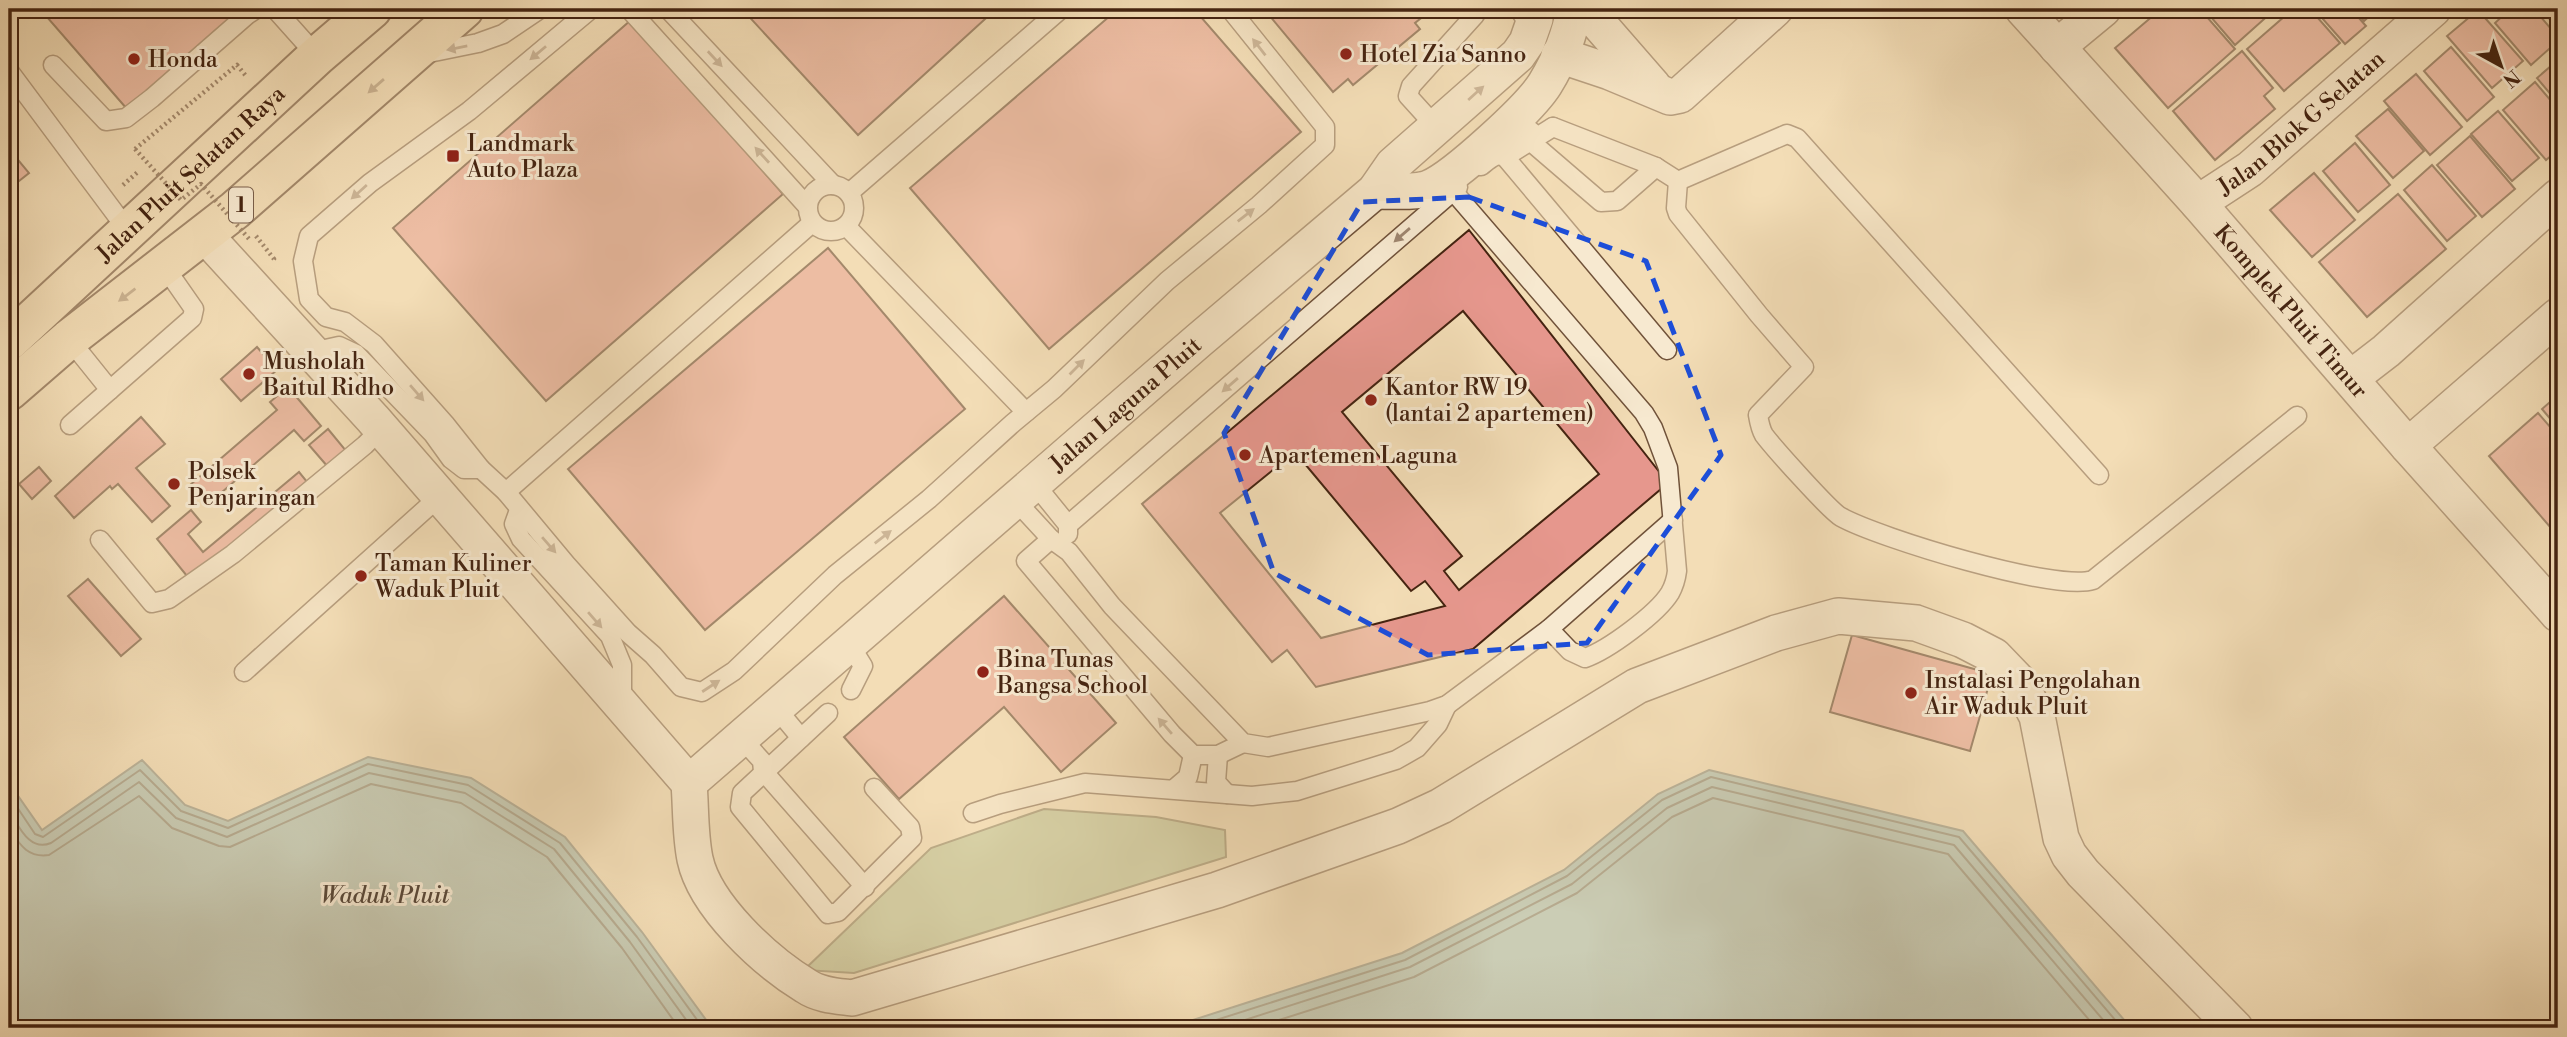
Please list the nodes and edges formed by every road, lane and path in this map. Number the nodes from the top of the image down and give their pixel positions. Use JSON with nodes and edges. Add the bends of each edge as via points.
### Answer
{"nodes":[{"id":1,"x":256,"y":9,"type":"edge"},
{"id":2,"x":275,"y":9,"type":"edge"},
{"id":3,"x":372,"y":9,"type":"edge"},
{"id":4,"x":464,"y":9,"type":"edge"},
{"id":5,"x":540,"y":9,"type":"edge"},
{"id":6,"x":591,"y":9,"type":"edge"},
{"id":7,"x":629,"y":9,"type":"edge"},
{"id":8,"x":668,"y":9,"type":"edge"},
{"id":9,"x":1061,"y":9,"type":"edge"},
{"id":10,"x":1230,"y":9,"type":"edge"},
{"id":11,"x":1475,"y":9,"type":"edge"},
{"id":12,"x":1529,"y":9,"type":"edge"},
{"id":13,"x":1574,"y":9,"type":"edge"},
{"id":14,"x":1586,"y":9,"type":"edge"},
{"id":15,"x":1775,"y":9,"type":"edge"},
{"id":16,"x":2023,"y":9,"type":"edge"},
{"id":17,"x":2103,"y":9,"type":"edge"},
{"id":18,"x":2433,"y":9,"type":"edge"},
{"id":19,"x":2057,"y":47,"type":"junction"},
{"id":20,"x":317,"y":56,"type":"junction"},
{"id":21,"x":409,"y":57,"type":"junction"},
{"id":22,"x":53,"y":65,"type":"dead end"},
{"id":23,"x":9,"y":71,"type":"edge"},
{"id":24,"x":248,"y":78,"type":"dead end"},
{"id":25,"x":1546,"y":79,"type":"junction"},
{"id":26,"x":1658,"y":92,"type":"junction"},
{"id":27,"x":1553,"y":127,"type":"junction"},
{"id":28,"x":1437,"y":128,"type":"junction"},
{"id":29,"x":1530,"y":141,"type":"junction"},
{"id":30,"x":1505,"y":157,"type":"junction"},
{"id":31,"x":154,"y":158,"type":"dead end"},
{"id":32,"x":1656,"y":167,"type":"junction"},
{"id":33,"x":1678,"y":181,"type":"junction"},
{"id":34,"x":841,"y":189,"type":"junction"},
{"id":35,"x":1375,"y":191,"type":"junction"},
{"id":36,"x":1453,"y":191,"type":"junction"},
{"id":37,"x":129,"y":192,"type":"dead end"},
{"id":38,"x":2558,"y":197,"type":"edge"},
{"id":39,"x":2198,"y":203,"type":"junction"},
{"id":40,"x":810,"y":214,"type":"junction"},
{"id":41,"x":846,"y":226,"type":"junction"},
{"id":42,"x":129,"y":232,"type":"junction"},
{"id":43,"x":204,"y":234,"type":"junction"},
{"id":44,"x":250,"y":240,"type":"dead end"},
{"id":45,"x":164,"y":266,"type":"junction"},
{"id":46,"x":2558,"y":316,"type":"edge"},
{"id":47,"x":69,"y":339,"type":"junction"},
{"id":48,"x":9,"y":341,"type":"edge"},
{"id":49,"x":1667,"y":349,"type":"dead end"},
{"id":50,"x":312,"y":352,"type":"junction"},
{"id":51,"x":2351,"y":378,"type":"junction"},
{"id":52,"x":110,"y":390,"type":"junction"},
{"id":53,"x":9,"y":391,"type":"edge"},
{"id":54,"x":1026,"y":412,"type":"junction"},
{"id":55,"x":2297,"y":416,"type":"dead end"},
{"id":56,"x":70,"y":425,"type":"dead end"},
{"id":57,"x":381,"y":429,"type":"junction"},
{"id":58,"x":2408,"y":446,"type":"junction"},
{"id":59,"x":481,"y":469,"type":"junction"},
{"id":60,"x":2099,"y":475,"type":"dead end"},
{"id":61,"x":1024,"y":491,"type":"junction"},
{"id":62,"x":506,"y":492,"type":"junction"},
{"id":63,"x":439,"y":497,"type":"junction"},
{"id":64,"x":519,"y":510,"type":"junction"},
{"id":65,"x":1674,"y":520,"type":"junction"},
{"id":66,"x":1068,"y":525,"type":"junction"},
{"id":67,"x":1051,"y":539,"type":"junction"},
{"id":68,"x":100,"y":540,"type":"dead end"},
{"id":69,"x":1069,"y":552,"type":"junction"},
{"id":70,"x":2558,"y":614,"type":"edge"},
{"id":71,"x":1549,"y":629,"type":"junction"},
{"id":72,"x":849,"y":645,"type":"junction"},
{"id":73,"x":244,"y":672,"type":"dead end"},
{"id":74,"x":851,"y":690,"type":"dead end"},
{"id":75,"x":1447,"y":705,"type":"junction"},
{"id":76,"x":622,"y":706,"type":"junction"},
{"id":77,"x":776,"y":708,"type":"junction"},
{"id":78,"x":828,"y":713,"type":"dead end"},
{"id":79,"x":741,"y":738,"type":"junction"},
{"id":80,"x":801,"y":738,"type":"junction"},
{"id":81,"x":1243,"y":743,"type":"junction"},
{"id":82,"x":1193,"y":755,"type":"junction"},
{"id":83,"x":1218,"y":755,"type":"junction"},
{"id":84,"x":763,"y":771,"type":"junction"},
{"id":85,"x":689,"y":783,"type":"junction"},
{"id":86,"x":874,"y":788,"type":"dead end"},
{"id":87,"x":1174,"y":789,"type":"junction"},
{"id":88,"x":1227,"y":794,"type":"junction"},
{"id":89,"x":973,"y":813,"type":"dead end"},
{"id":90,"x":865,"y":887,"type":"junction"},
{"id":91,"x":2235,"y":1028,"type":"edge"}],
"edges":[{"from":1,"to":22,"type":"lane","via":[[120,120],[106,121]]},
{"from":2,"to":20,"type":"lane"},
{"from":3,"to":20,"type":"highway","name":"Jalan Pluit Selatan Raya"},
{"from":4,"to":21,"type":"highway","name":"Jalan Pluit Selatan Raya","number":"1"},
{"from":5,"to":21,"type":"lane","one_way":true,"via":[[503,34]]},
{"from":6,"to":59,"type":"lane","one_way":true,"via":[[309,236],[303,261],[309,299],[326,317],[345,322],[374,344]]},
{"from":40,"to":7,"type":"lane","one_way":true},
{"from":8,"to":34,"type":"lane","one_way":true},
{"from":9,"to":34,"type":"lane"},
{"from":54,"to":10,"type":"lane","one_way":true,"via":[[1167,281],[1325,145],[1325,127]]},
{"from":11,"to":28,"type":"lane","via":[[1475,15],[1411,86],[1408,96]]},
{"from":28,"to":12,"type":"street","name":"Jalan Laguna Pluit","one_way":true,"via":[[1518,55],[1535,19]]},
{"from":13,"to":25,"type":"street","via":[[1571,31]]},
{"from":14,"to":26,"type":"street"},
{"from":15,"to":26,"type":"street","via":[[1680,95]]},
{"from":16,"to":19,"type":"street","name":"Komplek Pluit Timur"},
{"from":17,"to":19,"type":"street"},
{"from":18,"to":39,"type":"street","name":"Jalan Blok G Selatan","via":[[2250,169]]},
{"from":19,"to":39,"type":"street","name":"Komplek Pluit Timur"},
{"from":20,"to":42,"type":"highway","name":"Jalan Pluit Selatan Raya"},
{"from":21,"to":43,"type":"highway","name":"Jalan Pluit Selatan Raya","number":"1","one_way":true},
{"from":23,"to":42,"type":"lane"},
{"from":24,"to":44,"type":"path","bridge":true,"via":[[237,65],[135,149],[181,200],[201,184]]},
{"from":25,"to":26,"type":"street"},
{"from":25,"to":27,"type":"lane"},
{"from":25,"to":29,"type":"lane"},
{"from":25,"to":35,"type":"street","via":[[1470,160],[1428,189]]},
{"from":27,"to":29,"type":"lane"},
{"from":27,"to":32,"type":"lane"},
{"from":28,"to":35,"type":"street","name":"Jalan Laguna Pluit","via":[[1393,165]]},
{"from":29,"to":30,"type":"lane"},
{"from":29,"to":32,"type":"lane","via":[[1601,202],[1617,201]]},
{"from":30,"to":36,"type":"lane","via":[[1492,157]]},
{"from":30,"to":49,"type":"lane"},
{"from":31,"to":37,"type":"path","via":[[122,185]]},
{"from":32,"to":33,"type":"lane"},
{"from":33,"to":55,"type":"lane","via":[[1678,214],[1804,367],[1758,415],[1763,433],[1839,516],[1911,545],[1993,568],[2076,583],[2093,580]]},
{"from":33,"to":60,"type":"lane","via":[[1787,134],[1797,138]]},
{"from":34,"to":40,"type":"lane","via":[[821,187],[812,194]]},
{"from":34,"to":41,"type":"lane","via":[[854,204]]},
{"from":35,"to":61,"type":"street","name":"Jalan Laguna Pluit"},
{"from":36,"to":65,"type":"lane","via":[[1644,413],[1665,457]]},
{"from":36,"to":66,"type":"lane","one_way":true},
{"from":38,"to":51,"type":"street"},
{"from":39,"to":51,"type":"street","name":"Komplek Pluit Timur"},
{"from":40,"to":41,"type":"lane","via":[[828,231]]},
{"from":40,"to":62,"type":"lane"},
{"from":41,"to":54,"type":"lane"},
{"from":42,"to":48,"type":"highway","name":"Jalan Pluit Selatan Raya"},
{"from":43,"to":45,"type":"highway","name":"Jalan Pluit Selatan Raya","number":"1"},
{"from":43,"to":50,"type":"street"},
{"from":45,"to":47,"type":"highway","name":"Jalan Pluit Selatan Raya","number":"1","one_way":true},
{"from":45,"to":52,"type":"lane","via":[[194,309],[192,318]]},
{"from":46,"to":58,"type":"street"},
{"from":47,"to":52,"type":"lane"},
{"from":47,"to":53,"type":"highway","name":"Jalan Pluit Selatan Raya","number":"1"},
{"from":50,"to":57,"type":"street"},
{"from":50,"to":59,"type":"lane","via":[[339,346],[356,354],[433,433],[451,459],[464,469]]},
{"from":51,"to":58,"type":"street","name":"Komplek Pluit Timur"},
{"from":52,"to":56,"type":"lane"},
{"from":64,"to":54,"type":"lane","one_way":true,"via":[[681,687],[702,692],[734,671],[835,575],[898,526]]},
{"from":57,"to":63,"type":"street"},
{"from":57,"to":68,"type":"lane","via":[[233,554],[169,599],[152,603]]},
{"from":58,"to":70,"type":"street","name":"Komplek Pluit Timur"},
{"from":59,"to":62,"type":"lane"},
{"from":61,"to":66,"type":"lane"},
{"from":61,"to":67,"type":"lane"},
{"from":61,"to":72,"type":"street","name":"Jalan Laguna Pluit"},
{"from":62,"to":64,"type":"lane"},
{"from":63,"to":73,"type":"lane"},
{"from":63,"to":76,"type":"street"},
{"from":64,"to":76,"type":"lane","one_way":true,"via":[[514,524],[521,539],[610,636],[622,665]]},
{"from":65,"to":71,"type":"lane"},
{"from":65,"to":71,"type":"lane","via":[[1675,582],[1654,612],[1585,658],[1570,651]]},
{"from":66,"to":69,"type":"lane"},
{"from":67,"to":69,"type":"lane"},
{"from":82,"to":67,"type":"lane","one_way":true,"via":[[1026,561]]},
{"from":69,"to":81,"type":"lane","via":[[1112,606]]},
{"from":71,"to":75,"type":"lane"},
{"from":72,"to":74,"type":"lane","via":[[863,666]]},
{"from":72,"to":77,"type":"street","name":"Jalan Laguna Pluit"},
{"from":75,"to":81,"type":"lane","via":[[1293,743],[1268,747]]},
{"from":75,"to":88,"type":"lane","via":[[1438,724],[1416,748],[1396,760],[1297,791]]},
{"from":76,"to":85,"type":"street"},
{"from":77,"to":79,"type":"street","name":"Jalan Laguna Pluit"},
{"from":77,"to":80,"type":"lane"},
{"from":78,"to":80,"type":"lane"},
{"from":79,"to":84,"type":"lane","via":[[762,761]]},
{"from":79,"to":85,"type":"street","name":"Jalan Laguna Pluit"},
{"from":80,"to":84,"type":"lane"},
{"from":81,"to":83,"type":"lane"},
{"from":82,"to":83,"type":"lane"},
{"from":82,"to":87,"type":"lane","via":[[1188,777]]},
{"from":83,"to":88,"type":"lane","via":[[1216,782]]},
{"from":84,"to":90,"type":"lane"},
{"from":84,"to":90,"type":"lane","via":[[742,793],[740,807],[828,914],[838,912]]},
{"from":85,"to":91,"type":"street","via":[[695,859],[706,890],[765,954],[807,987],[852,998],[1217,890],[1398,826],[1441,806],[1637,686],[1776,634],[1838,616],[1916,623],[1994,656],[2019,681],[2037,716],[2061,838],[2069,855]]},
{"from":86,"to":90,"type":"lane","via":[[910,827],[912,838]]},
{"from":87,"to":88,"type":"lane"},
{"from":87,"to":89,"type":"lane","via":[[1085,783]]}]}
